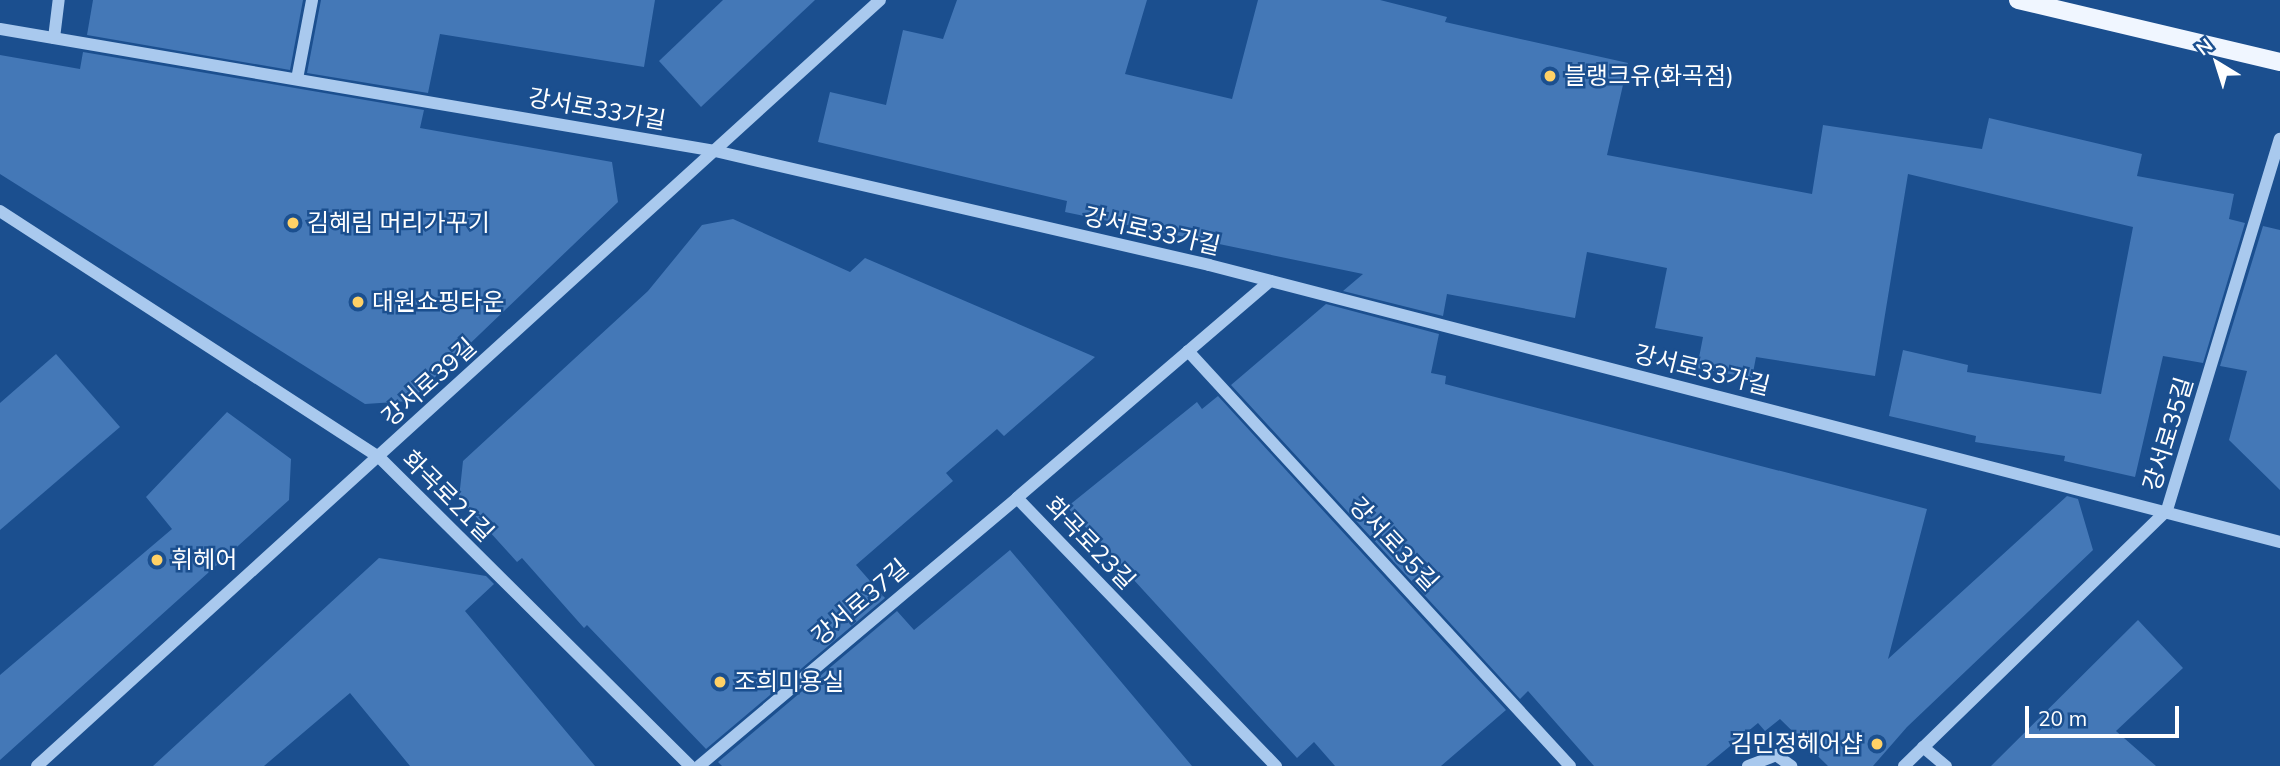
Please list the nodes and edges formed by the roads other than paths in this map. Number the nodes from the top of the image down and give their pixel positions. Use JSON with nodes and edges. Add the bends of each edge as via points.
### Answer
{"nodes":[{"id":1,"x":59,"y":0,"type":"edge"},
{"id":2,"x":312,"y":0,"type":"edge"},
{"id":3,"x":880,"y":0,"type":"edge"},
{"id":4,"x":2018,"y":0,"type":"edge"},
{"id":5,"x":0,"y":29,"type":"edge"},
{"id":6,"x":54,"y":38,"type":"junction"},
{"id":7,"x":2280,"y":62,"type":"edge"},
{"id":8,"x":297,"y":79,"type":"junction"},
{"id":9,"x":2280,"y":139,"type":"edge"},
{"id":10,"x":715,"y":151,"type":"junction"},
{"id":11,"x":0,"y":211,"type":"edge"},
{"id":12,"x":1270,"y":281,"type":"junction"},
{"id":13,"x":1188,"y":351,"type":"junction"},
{"id":14,"x":379,"y":457,"type":"junction"},
{"id":15,"x":1017,"y":498,"type":"junction"},
{"id":16,"x":2167,"y":510,"type":"junction"},
{"id":17,"x":2280,"y":542,"type":"edge"},
{"id":18,"x":1923,"y":747,"type":"junction"},
{"id":19,"x":37,"y":766,"type":"edge"},
{"id":20,"x":690,"y":766,"type":"edge"},
{"id":21,"x":699,"y":766,"type":"edge"},
{"id":22,"x":1276,"y":766,"type":"edge"},
{"id":23,"x":1570,"y":766,"type":"edge"},
{"id":24,"x":1748,"y":766,"type":"edge"},
{"id":25,"x":1791,"y":766,"type":"edge"},
{"id":26,"x":1904,"y":766,"type":"edge"},
{"id":27,"x":1946,"y":766,"type":"edge"}],
"edges":[{"from":1,"to":6,"type":"street"},
{"from":2,"to":8,"type":"street"},
{"from":3,"to":10,"type":"street","name":"강서로39길"},
{"from":4,"to":7,"type":"main road"},
{"from":5,"to":6,"type":"street","name":"강서로33가길"},
{"from":6,"to":8,"type":"street","name":"강서로33가길"},
{"from":8,"to":10,"type":"street","name":"강서로33가길"},
{"from":9,"to":16,"type":"street","name":"강서로35길"},
{"from":10,"to":12,"type":"street","name":"강서로33가길"},
{"from":10,"to":14,"type":"street","name":"강서로39길"},
{"from":11,"to":14,"type":"street","name":"화곡로21길"},
{"from":12,"to":13,"type":"street","name":"화곡로23길"},
{"from":12,"to":16,"type":"street","name":"강서로33가길"},
{"from":13,"to":15,"type":"street","name":"화곡로23길"},
{"from":13,"to":23,"type":"street","name":"강서로35길"},
{"from":14,"to":19,"type":"street","name":"강서로39길"},
{"from":14,"to":20,"type":"street","name":"화곡로21길"},
{"from":15,"to":21,"type":"street","name":"강서로37길"},
{"from":15,"to":22,"type":"street","name":"화곡로23길"},
{"from":16,"to":17,"type":"street","name":"강서로33가길"},
{"from":16,"to":18,"type":"street","name":"강서로35길"},
{"from":18,"to":26,"type":"street","name":"강서로35길"},
{"from":18,"to":27,"type":"street"},
{"from":24,"to":25,"type":"street","via":[[1776,755]]}]}
